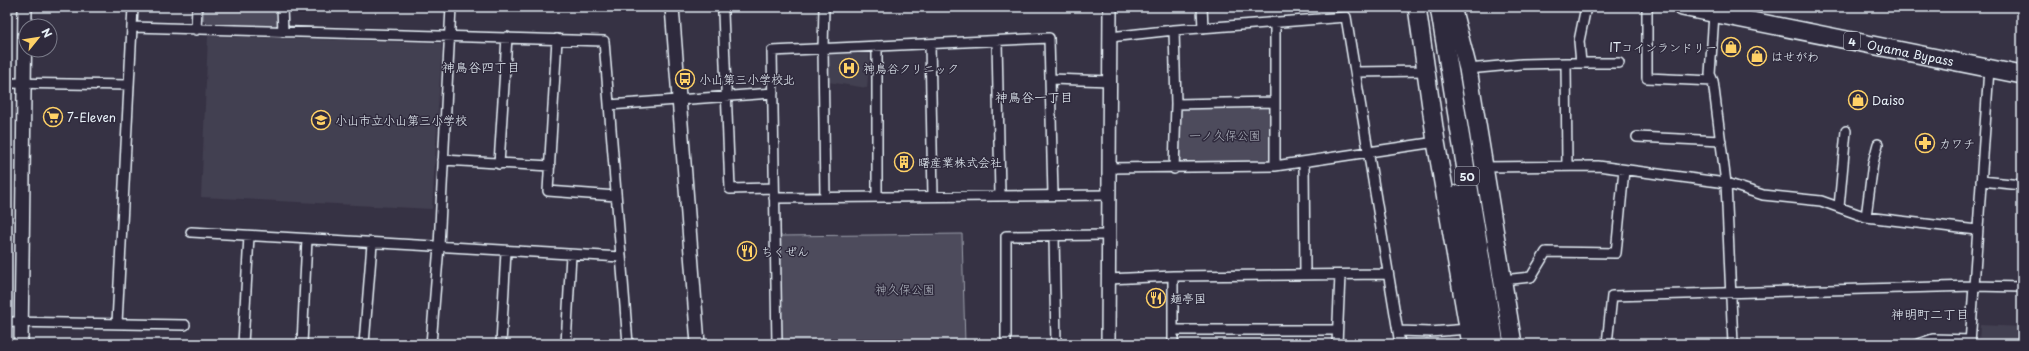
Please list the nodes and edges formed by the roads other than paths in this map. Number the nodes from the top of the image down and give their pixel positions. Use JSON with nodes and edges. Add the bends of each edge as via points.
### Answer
{"nodes":[{"id":1,"x":25,"y":7,"type":"edge"},
{"id":2,"x":132,"y":7,"type":"edge"},
{"id":3,"x":197,"y":7,"type":"edge"},
{"id":4,"x":282,"y":7,"type":"edge"},
{"id":5,"x":451,"y":7,"type":"edge"},
{"id":6,"x":672,"y":7,"type":"edge"},
{"id":7,"x":824,"y":7,"type":"edge"},
{"id":8,"x":1110,"y":7,"type":"edge"},
{"id":9,"x":1202,"y":7,"type":"edge"},
{"id":10,"x":1417,"y":7,"type":"edge"},
{"id":11,"x":1427,"y":7,"type":"edge"},
{"id":12,"x":1439,"y":7,"type":"edge"},
{"id":13,"x":1452,"y":7,"type":"edge"},
{"id":14,"x":1586,"y":7,"type":"edge"},
{"id":15,"x":1647,"y":7,"type":"edge"},
{"id":16,"x":1682,"y":7,"type":"edge"},
{"id":17,"x":723,"y":13,"type":"dead end"},
{"id":18,"x":1714,"y":14,"type":"junction"},
{"id":19,"x":1275,"y":23,"type":"junction"},
{"id":20,"x":133,"y":27,"type":"junction"},
{"id":21,"x":1203,"y":28,"type":"junction"},
{"id":22,"x":196,"y":30,"type":"junction"},
{"id":23,"x":1174,"y":30,"type":"junction"},
{"id":24,"x":283,"y":32,"type":"junction"},
{"id":25,"x":449,"y":36,"type":"junction"},
{"id":26,"x":506,"y":37,"type":"junction"},
{"id":27,"x":1110,"y":37,"type":"junction"},
{"id":28,"x":557,"y":39,"type":"junction"},
{"id":29,"x":997,"y":41,"type":"junction"},
{"id":30,"x":930,"y":44,"type":"junction"},
{"id":31,"x":877,"y":46,"type":"junction"},
{"id":32,"x":823,"y":48,"type":"junction"},
{"id":33,"x":1566,"y":63,"type":"junction"},
{"id":34,"x":1581,"y":63,"type":"junction"},
{"id":35,"x":1619,"y":63,"type":"dead end"},
{"id":36,"x":1468,"y":69,"type":"junction"},
{"id":37,"x":1989,"y":69,"type":"junction"},
{"id":38,"x":1427,"y":71,"type":"junction"},
{"id":39,"x":1355,"y":72,"type":"junction"},
{"id":40,"x":2022,"y":75,"type":"edge"},
{"id":41,"x":1051,"y":79,"type":"junction"},
{"id":42,"x":1110,"y":81,"type":"junction"},
{"id":43,"x":1713,"y":81,"type":"junction"},
{"id":44,"x":24,"y":82,"type":"junction"},
{"id":45,"x":7,"y":83,"type":"edge"},
{"id":46,"x":129,"y":85,"type":"junction"},
{"id":47,"x":773,"y":92,"type":"junction"},
{"id":48,"x":727,"y":96,"type":"junction"},
{"id":49,"x":678,"y":99,"type":"junction"},
{"id":50,"x":1274,"y":102,"type":"junction"},
{"id":51,"x":1176,"y":104,"type":"junction"},
{"id":52,"x":610,"y":105,"type":"junction"},
{"id":53,"x":1846,"y":131,"type":"dead end"},
{"id":54,"x":1637,"y":137,"type":"dead end"},
{"id":55,"x":1721,"y":141,"type":"junction"},
{"id":56,"x":1436,"y":142,"type":"junction"},
{"id":57,"x":1878,"y":144,"type":"dead end"},
{"id":58,"x":1368,"y":152,"type":"junction"},
{"id":59,"x":444,"y":160,"type":"junction"},
{"id":60,"x":1304,"y":163,"type":"junction"},
{"id":61,"x":499,"y":164,"type":"junction"},
{"id":62,"x":550,"y":166,"type":"junction"},
{"id":63,"x":1275,"y":166,"type":"junction"},
{"id":64,"x":1567,"y":166,"type":"junction"},
{"id":65,"x":1484,"y":167,"type":"junction"},
{"id":66,"x":1109,"y":168,"type":"junction"},
{"id":67,"x":1174,"y":169,"type":"junction"},
{"id":68,"x":1624,"y":170,"type":"junction"},
{"id":69,"x":1981,"y":181,"type":"junction"},
{"id":70,"x":1726,"y":183,"type":"junction"},
{"id":71,"x":2022,"y":185,"type":"edge"},
{"id":72,"x":774,"y":188,"type":"junction"},
{"id":73,"x":1000,"y":195,"type":"junction"},
{"id":74,"x":1053,"y":195,"type":"junction"},
{"id":75,"x":1109,"y":195,"type":"junction"},
{"id":76,"x":616,"y":196,"type":"junction"},
{"id":77,"x":933,"y":196,"type":"junction"},
{"id":78,"x":825,"y":197,"type":"junction"},
{"id":79,"x":877,"y":197,"type":"junction"},
{"id":80,"x":774,"y":198,"type":"junction"},
{"id":81,"x":1839,"y":207,"type":"junction"},
{"id":82,"x":1866,"y":217,"type":"junction"},
{"id":83,"x":1977,"y":230,"type":"junction"},
{"id":84,"x":191,"y":232,"type":"dead end"},
{"id":85,"x":1054,"y":235,"type":"junction"},
{"id":86,"x":1108,"y":235,"type":"junction"},
{"id":87,"x":249,"y":236,"type":"junction"},
{"id":88,"x":307,"y":239,"type":"junction"},
{"id":89,"x":372,"y":244,"type":"junction"},
{"id":90,"x":439,"y":246,"type":"junction"},
{"id":91,"x":506,"y":251,"type":"junction"},
{"id":92,"x":571,"y":254,"type":"junction"},
{"id":93,"x":621,"y":257,"type":"junction"},
{"id":94,"x":1305,"y":274,"type":"junction"},
{"id":95,"x":1340,"y":274,"type":"junction"},
{"id":96,"x":1388,"y":274,"type":"junction"},
{"id":97,"x":1173,"y":276,"type":"junction"},
{"id":98,"x":1108,"y":279,"type":"junction"},
{"id":99,"x":1503,"y":280,"type":"junction"},
{"id":100,"x":1974,"y":286,"type":"junction"},
{"id":101,"x":2022,"y":287,"type":"edge"},
{"id":102,"x":1731,"y":294,"type":"junction"},
{"id":103,"x":7,"y":322,"type":"edge"},
{"id":104,"x":21,"y":323,"type":"junction"},
{"id":105,"x":117,"y":323,"type":"junction"},
{"id":106,"x":185,"y":325,"type":"dead end"},
{"id":107,"x":1173,"y":330,"type":"junction"},
{"id":108,"x":1337,"y":330,"type":"junction"},
{"id":109,"x":1399,"y":331,"type":"junction"},
{"id":110,"x":1469,"y":336,"type":"edge"},
{"id":111,"x":1970,"y":342,"type":"edge"},
{"id":112,"x":20,"y":344,"type":"edge"},
{"id":113,"x":242,"y":344,"type":"edge"},
{"id":114,"x":302,"y":344,"type":"edge"},
{"id":115,"x":364,"y":344,"type":"edge"},
{"id":116,"x":431,"y":344,"type":"edge"},
{"id":117,"x":501,"y":344,"type":"edge"},
{"id":118,"x":566,"y":344,"type":"edge"},
{"id":119,"x":628,"y":344,"type":"edge"},
{"id":120,"x":698,"y":344,"type":"edge"},
{"id":121,"x":777,"y":344,"type":"edge"},
{"id":122,"x":1006,"y":344,"type":"edge"},
{"id":123,"x":1056,"y":344,"type":"edge"},
{"id":124,"x":1108,"y":344,"type":"edge"},
{"id":125,"x":1173,"y":344,"type":"edge"},
{"id":126,"x":1336,"y":344,"type":"edge"},
{"id":127,"x":1400,"y":344,"type":"edge"},
{"id":128,"x":1483,"y":344,"type":"edge"},
{"id":129,"x":1495,"y":344,"type":"edge"},
{"id":130,"x":1513,"y":344,"type":"edge"},
{"id":131,"x":1607,"y":344,"type":"edge"},
{"id":132,"x":1733,"y":344,"type":"edge"},
{"id":133,"x":1918,"y":344,"type":"edge"}],
"edges":[{"from":1,"to":44,"type":"street"},
{"from":2,"to":20,"type":"street"},
{"from":3,"to":22,"type":"street"},
{"from":4,"to":24,"type":"street"},
{"from":5,"to":25,"type":"street"},
{"from":6,"to":49,"type":"street"},
{"from":7,"to":32,"type":"street"},
{"from":8,"to":27,"type":"street"},
{"from":9,"to":21,"type":"street"},
{"from":10,"to":38,"type":"highway"},
{"from":11,"to":128,"type":"highway","number":"50"},
{"from":12,"to":129,"type":"highway","number":"50"},
{"from":13,"to":36,"type":"highway"},
{"from":14,"to":34,"type":"street","via":[[1579,41]]},
{"from":15,"to":43,"type":"street","via":[[1646,78]]},
{"from":16,"to":18,"type":"highway","name":"Oyama Bypass","number":"4"},
{"from":17,"to":48,"type":"street"},
{"from":18,"to":37,"type":"highway","name":"Oyama Bypass","number":"4"},
{"from":18,"to":43,"type":"street","via":[[1710,74]]},
{"from":19,"to":21,"type":"street"},
{"from":19,"to":39,"type":"street","via":[[1346,17]]},
{"from":19,"to":50,"type":"street"},
{"from":20,"to":22,"type":"street"},
{"from":20,"to":46,"type":"street"},
{"from":21,"to":23,"type":"street"},
{"from":22,"to":24,"type":"street"},
{"from":23,"to":27,"type":"street"},
{"from":23,"to":51,"type":"street"},
{"from":24,"to":25,"type":"street"},
{"from":25,"to":26,"type":"street"},
{"from":25,"to":59,"type":"street"},
{"from":26,"to":28,"type":"street"},
{"from":26,"to":61,"type":"street"},
{"from":27,"to":42,"type":"street"},
{"from":28,"to":52,"type":"street","via":[[604,41]]},
{"from":28,"to":62,"type":"street"},
{"from":29,"to":30,"type":"street"},
{"from":29,"to":41,"type":"street","via":[[1049,38]]},
{"from":29,"to":73,"type":"street"},
{"from":30,"to":31,"type":"street"},
{"from":30,"to":77,"type":"street"},
{"from":31,"to":32,"type":"street"},
{"from":31,"to":79,"type":"street"},
{"from":32,"to":47,"type":"street","via":[[772,51]]},
{"from":32,"to":78,"type":"street"},
{"from":33,"to":34,"type":"street"},
{"from":33,"to":36,"type":"street"},
{"from":33,"to":64,"type":"street"},
{"from":34,"to":35,"type":"street"},
{"from":36,"to":65,"type":"highway"},
{"from":37,"to":40,"type":"highway","name":"Oyama Bypass","number":"4"},
{"from":37,"to":69,"type":"street"},
{"from":38,"to":39,"type":"street"},
{"from":38,"to":56,"type":"highway"},
{"from":39,"to":58,"type":"street"},
{"from":41,"to":42,"type":"street"},
{"from":41,"to":74,"type":"street"},
{"from":42,"to":66,"type":"street"},
{"from":43,"to":55,"type":"street"},
{"from":44,"to":45,"type":"street"},
{"from":44,"to":46,"type":"street"},
{"from":44,"to":104,"type":"street"},
{"from":46,"to":105,"type":"street"},
{"from":47,"to":48,"type":"street"},
{"from":47,"to":72,"type":"street"},
{"from":48,"to":49,"type":"street"},
{"from":48,"to":72,"type":"street","via":[[730,189]]},
{"from":49,"to":52,"type":"street"},
{"from":49,"to":120,"type":"street"},
{"from":50,"to":51,"type":"street"},
{"from":50,"to":63,"type":"street"},
{"from":51,"to":67,"type":"street"},
{"from":52,"to":76,"type":"street"},
{"from":53,"to":81,"type":"street"},
{"from":54,"to":55,"type":"street"},
{"from":55,"to":70,"type":"street"},
{"from":56,"to":58,"type":"street"},
{"from":56,"to":110,"type":"highway"},
{"from":57,"to":82,"type":"street"},
{"from":58,"to":60,"type":"street"},
{"from":58,"to":96,"type":"street"},
{"from":59,"to":61,"type":"street"},
{"from":59,"to":90,"type":"street"},
{"from":60,"to":63,"type":"street"},
{"from":60,"to":94,"type":"street"},
{"from":61,"to":62,"type":"street"},
{"from":62,"to":76,"type":"street","via":[[548,191]]},
{"from":63,"to":67,"type":"street"},
{"from":64,"to":65,"type":"street"},
{"from":64,"to":68,"type":"street","via":[[1598,166]]},
{"from":65,"to":99,"type":"highway"},
{"from":66,"to":67,"type":"street"},
{"from":66,"to":75,"type":"street"},
{"from":68,"to":70,"type":"street"},
{"from":68,"to":99,"type":"street","via":[[1616,253],[1546,252],[1531,277]]},
{"from":69,"to":71,"type":"street"},
{"from":69,"to":83,"type":"street"},
{"from":70,"to":81,"type":"street","via":[[1763,195],[1821,201]]},
{"from":70,"to":102,"type":"street"},
{"from":72,"to":80,"type":"street"},
{"from":73,"to":74,"type":"street"},
{"from":73,"to":77,"type":"street"},
{"from":74,"to":75,"type":"street"},
{"from":75,"to":86,"type":"street"},
{"from":76,"to":93,"type":"street"},
{"from":77,"to":79,"type":"street"},
{"from":78,"to":79,"type":"street"},
{"from":78,"to":80,"type":"street"},
{"from":80,"to":121,"type":"street"},
{"from":81,"to":82,"type":"street"},
{"from":82,"to":83,"type":"street"},
{"from":83,"to":100,"type":"street"},
{"from":84,"to":87,"type":"street"},
{"from":85,"to":86,"type":"street"},
{"from":85,"to":122,"type":"street","via":[[1006,236]]},
{"from":85,"to":123,"type":"street"},
{"from":86,"to":98,"type":"street"},
{"from":87,"to":88,"type":"street"},
{"from":87,"to":113,"type":"street"},
{"from":88,"to":89,"type":"street"},
{"from":88,"to":114,"type":"street"},
{"from":89,"to":90,"type":"street"},
{"from":89,"to":115,"type":"street"},
{"from":90,"to":91,"type":"street"},
{"from":90,"to":116,"type":"street"},
{"from":91,"to":92,"type":"street"},
{"from":91,"to":117,"type":"street"},
{"from":92,"to":93,"type":"street"},
{"from":92,"to":118,"type":"street"},
{"from":93,"to":119,"type":"street"},
{"from":94,"to":95,"type":"street"},
{"from":94,"to":97,"type":"street"},
{"from":95,"to":96,"type":"street"},
{"from":95,"to":108,"type":"street"},
{"from":96,"to":109,"type":"street"},
{"from":97,"to":98,"type":"street"},
{"from":97,"to":107,"type":"street"},
{"from":98,"to":124,"type":"street"},
{"from":99,"to":130,"type":"highway"},
{"from":100,"to":101,"type":"street"},
{"from":100,"to":102,"type":"street"},
{"from":100,"to":111,"type":"street"},
{"from":102,"to":131,"type":"street","via":[[1612,296]]},
{"from":102,"to":132,"type":"street"},
{"from":103,"to":104,"type":"street"},
{"from":104,"to":105,"type":"street"},
{"from":104,"to":112,"type":"street"},
{"from":105,"to":106,"type":"street"},
{"from":107,"to":108,"type":"street"},
{"from":107,"to":125,"type":"street"},
{"from":108,"to":126,"type":"street"},
{"from":109,"to":110,"type":"street"},
{"from":109,"to":127,"type":"street"},
{"from":111,"to":133,"type":"street","via":[[1933,339]]}]}
